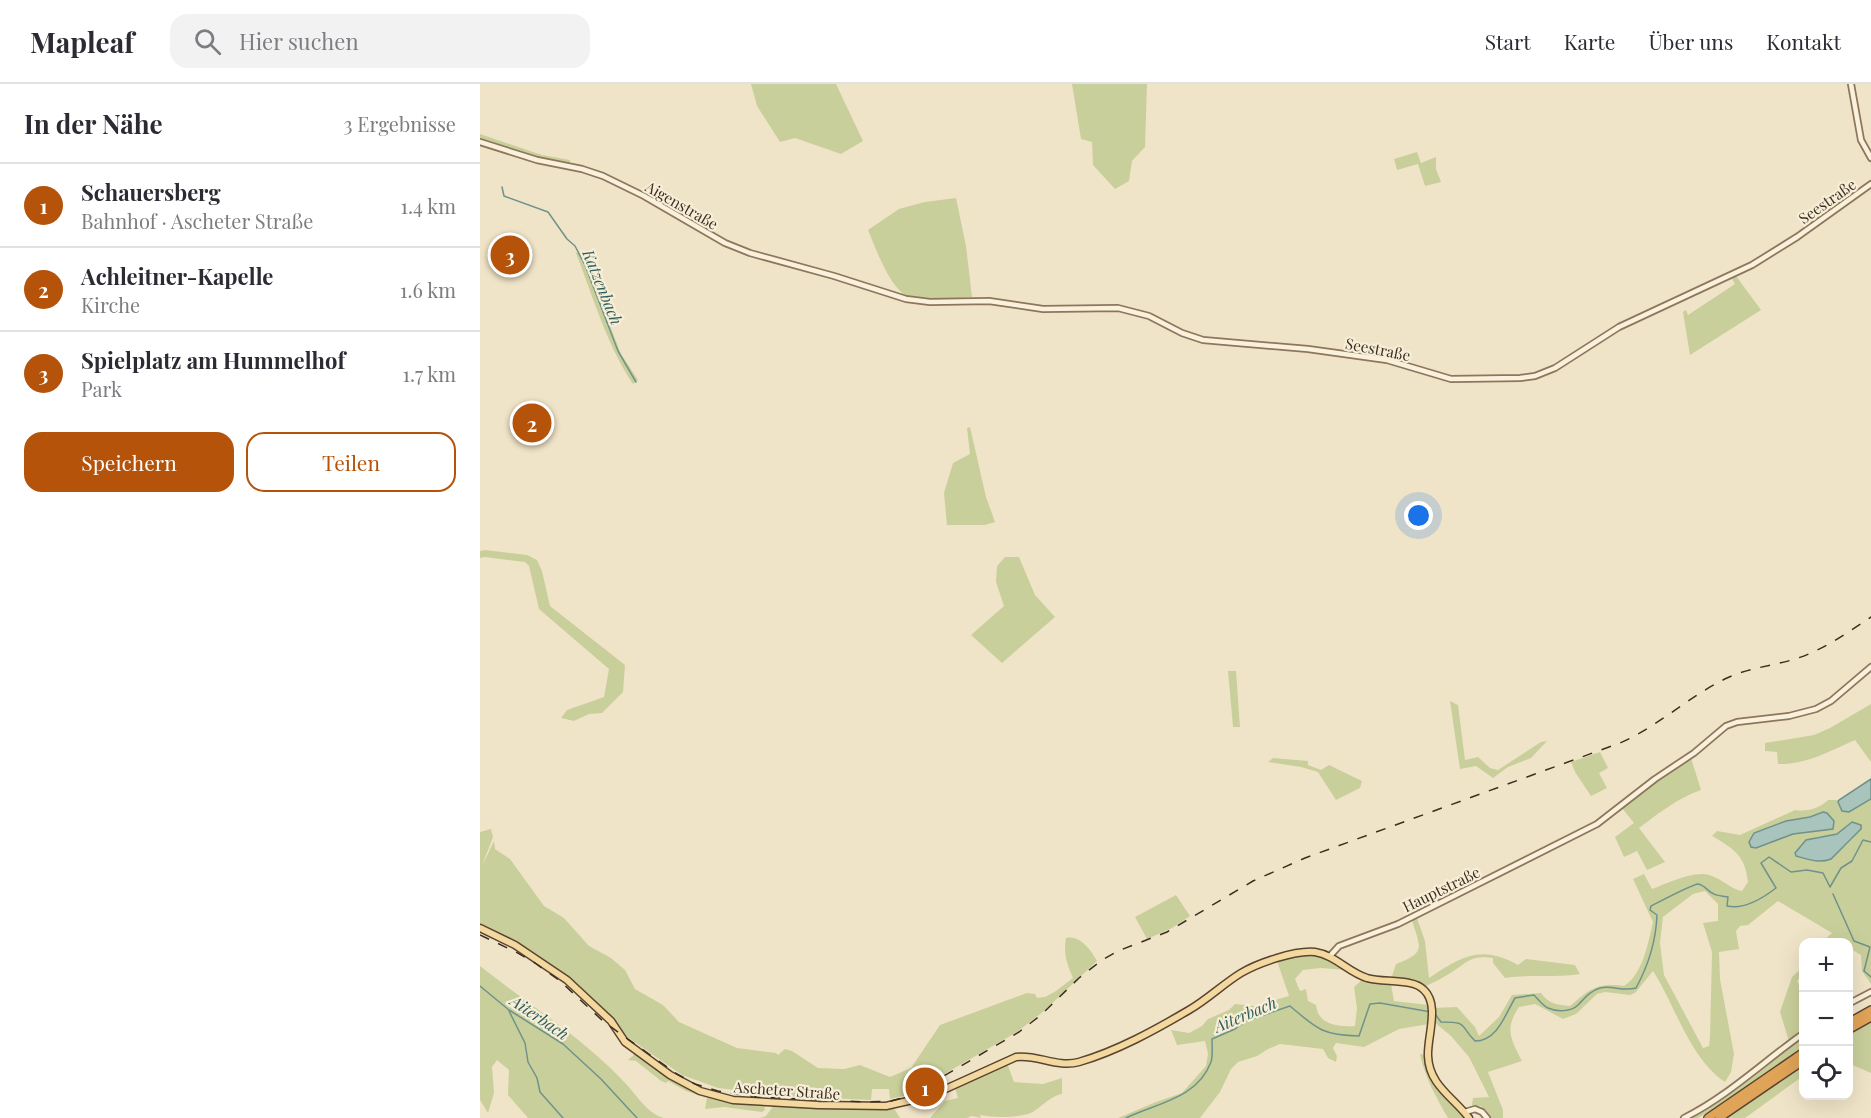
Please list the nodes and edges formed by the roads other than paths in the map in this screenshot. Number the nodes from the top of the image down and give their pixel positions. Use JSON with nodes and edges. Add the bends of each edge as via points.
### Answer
{"nodes":[{"id":1,"x":1851,"y":84,"type":"edge"},
{"id":2,"x":480,"y":142,"type":"edge"},
{"id":3,"x":1871,"y":158,"type":"edge"},
{"id":4,"x":1871,"y":184,"type":"edge"},
{"id":5,"x":873,"y":288,"type":"joint"},
{"id":6,"x":1871,"y":667,"type":"edge"},
{"id":7,"x":480,"y":928,"type":"edge"},
{"id":8,"x":1329,"y":957,"type":"junction"},
{"id":9,"x":1871,"y":992,"type":"edge"},
{"id":10,"x":1853,"y":1001,"type":"edge"},
{"id":11,"x":1871,"y":1010,"type":"edge"},
{"id":12,"x":1871,"y":1017,"type":"edge"},
{"id":13,"x":1853,"y":1020,"type":"edge"},
{"id":14,"x":1853,"y":1027,"type":"edge"},
{"id":15,"x":1799,"y":1036,"type":"edge"},
{"id":16,"x":1799,"y":1055,"type":"edge"},
{"id":17,"x":1799,"y":1063,"type":"edge"},
{"id":18,"x":1467,"y":1115,"type":"edge"},
{"id":19,"x":1487,"y":1118,"type":"edge"},
{"id":20,"x":1684,"y":1118,"type":"edge"},
{"id":21,"x":1708,"y":1118,"type":"edge"},
{"id":22,"x":1719,"y":1118,"type":"edge"}],
"edges":[{"from":1,"to":3,"type":"street","via":[[1859,132]]},
{"from":2,"to":5,"type":"street","name":"Aigenstraße","via":[[603,176],[725,243]]},
{"from":4,"to":5,"type":"street","name":"Seestraße","via":[[1752,265],[1619,327],[1555,368],[1520,378],[1451,380],[1387,360],[1203,340],[1149,316],[1118,308],[1043,309],[978,300],[918,301]]},
{"from":6,"to":8,"type":"street","name":"Hauptstraße","via":[[1832,701],[1816,709],[1726,726],[1597,824],[1398,924],[1339,946]]},
{"from":7,"to":8,"type":"main road","name":"Ascheter Straße","via":[[524,950],[567,980],[611,1021],[623,1040],[670,1075],[715,1096],[768,1103],[886,1106],[934,1095],[1019,1057],[1062,1063],[1085,1060],[1178,1017],[1249,969],[1297,953],[1315,952]]},
{"from":8,"to":18,"type":"main road","via":[[1370,979],[1419,986],[1428,994],[1431,1073],[1440,1089]]},
{"from":9,"to":10,"type":"street"},
{"from":11,"to":13,"type":"highway"},
{"from":12,"to":14,"type":"highway"},
{"from":15,"to":20,"type":"street","via":[[1723,1096]]},
{"from":16,"to":21,"type":"highway"},
{"from":17,"to":22,"type":"highway"},
{"from":18,"to":19,"type":"street","via":[[1471,1109],[1479,1110]]}]}
